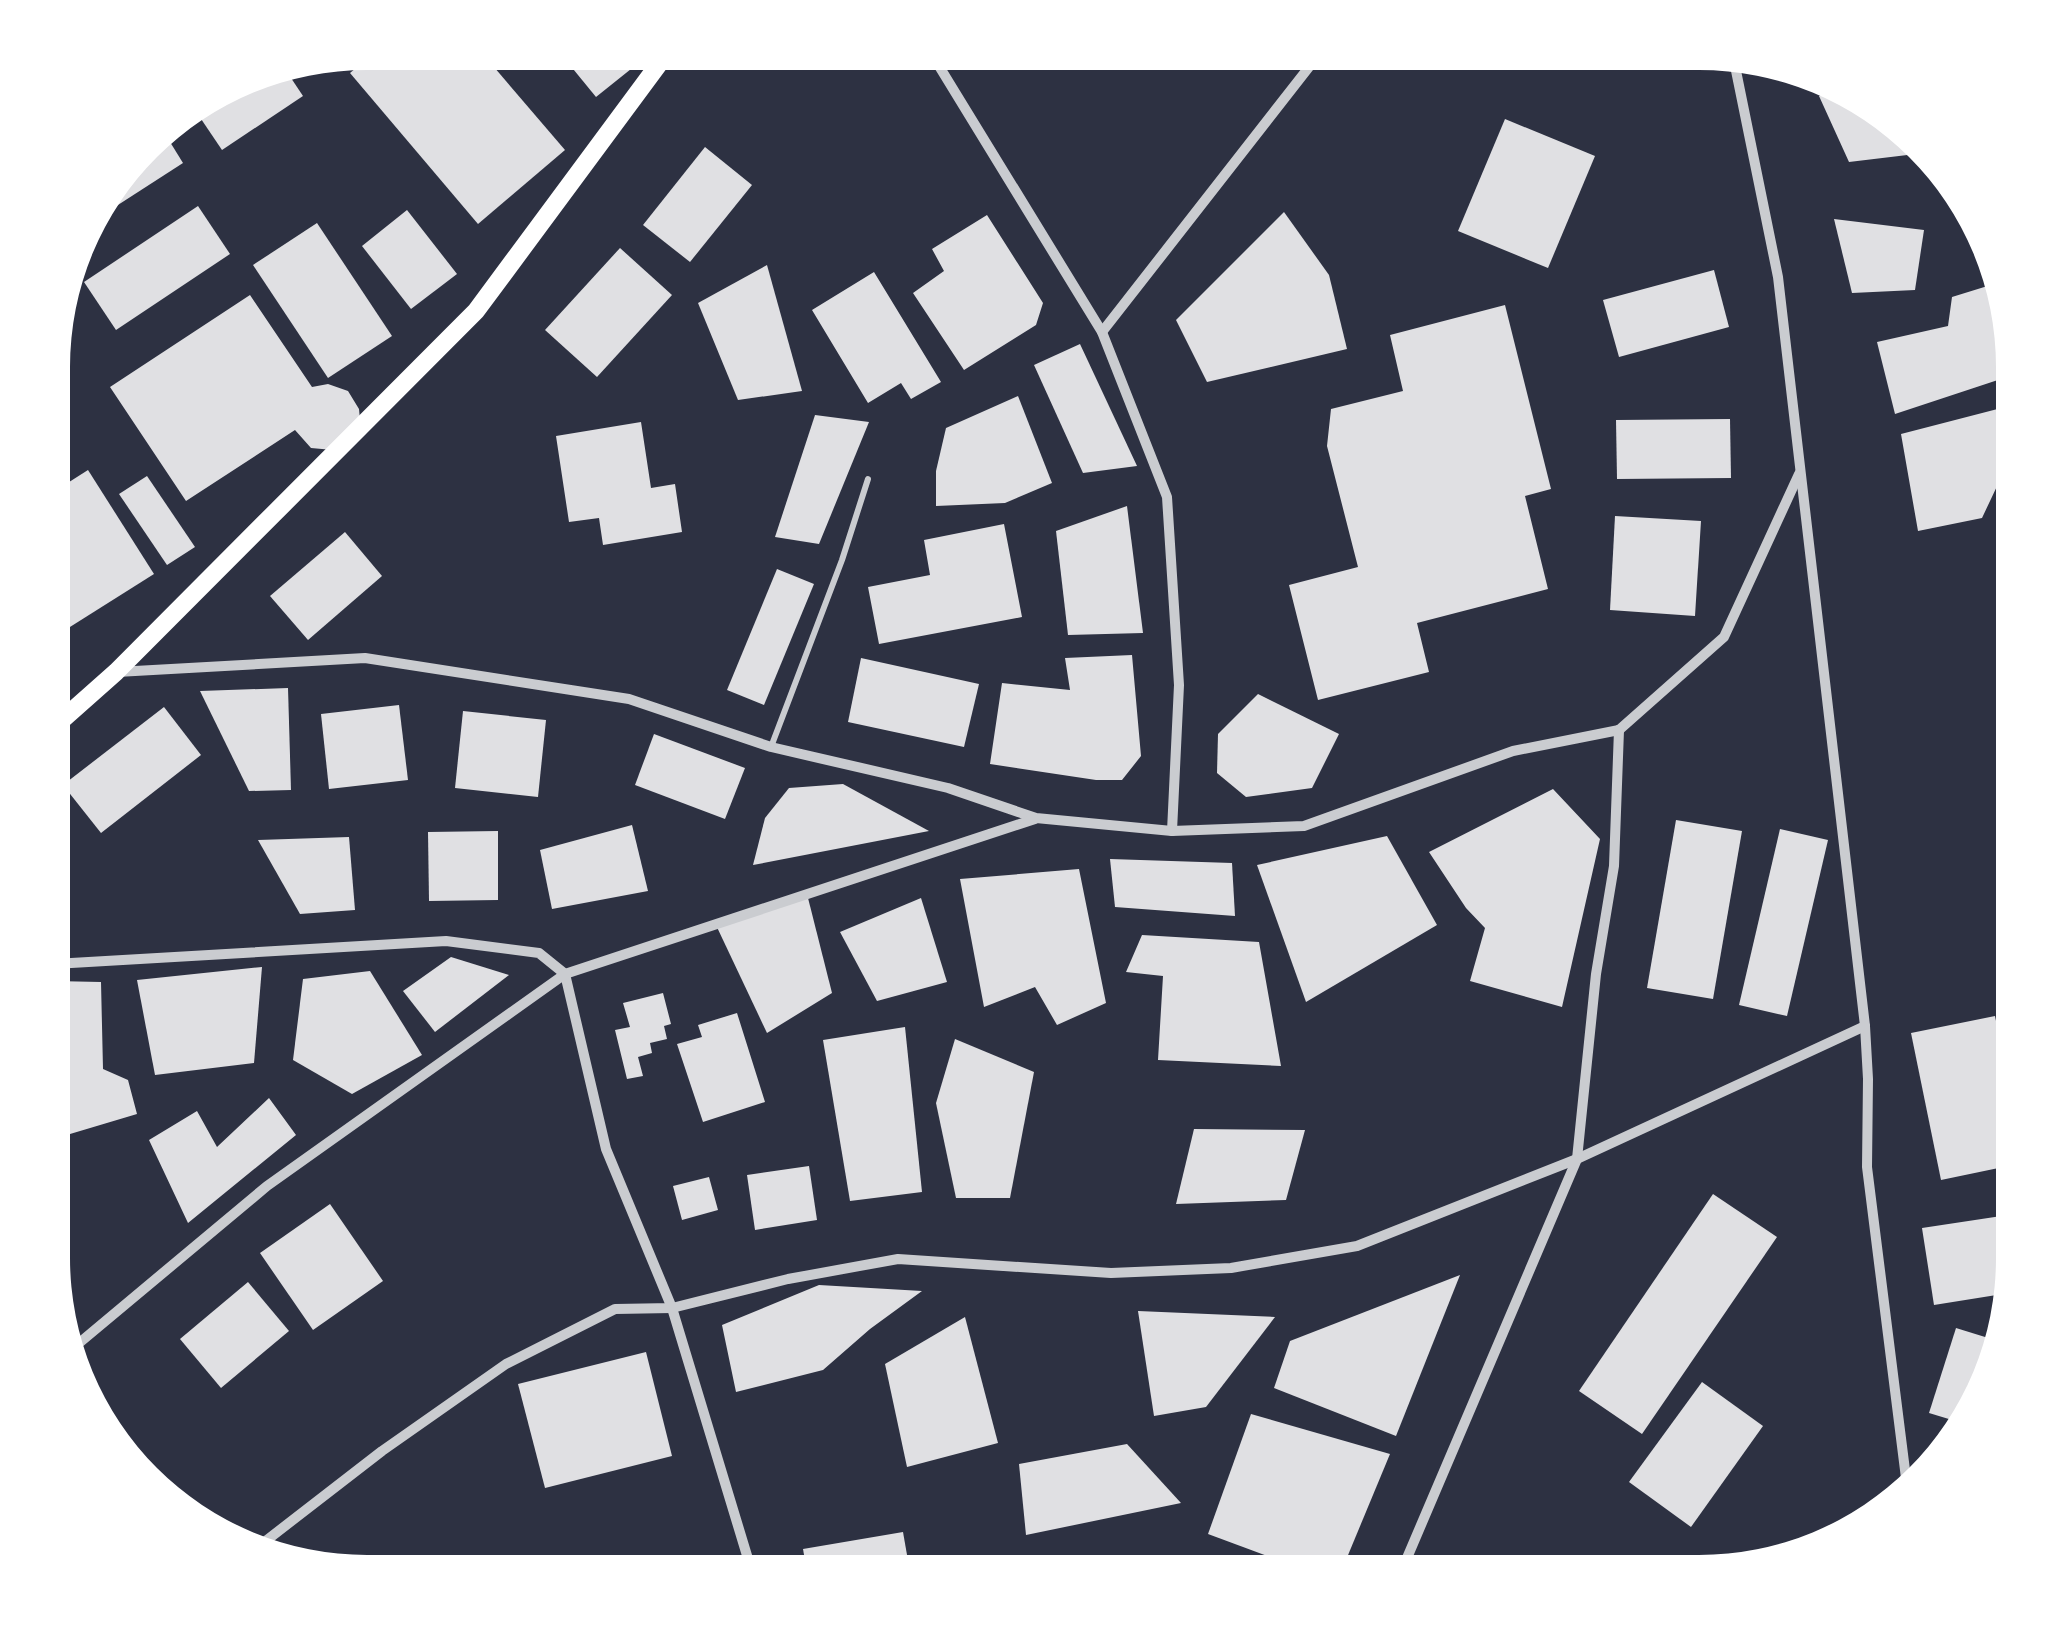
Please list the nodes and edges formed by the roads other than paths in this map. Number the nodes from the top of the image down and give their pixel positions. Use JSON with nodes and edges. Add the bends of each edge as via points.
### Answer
{"nodes":[{"id":1,"x":653,"y":71,"type":"edge"},
{"id":2,"x":942,"y":71,"type":"edge"},
{"id":3,"x":1306,"y":71,"type":"edge"},
{"id":4,"x":1737,"y":73,"type":"edge"},
{"id":5,"x":1102,"y":332,"type":"junction"},
{"id":6,"x":1800,"y":471,"type":"junction"},
{"id":7,"x":868,"y":480,"type":"dead end"},
{"id":8,"x":116,"y":672,"type":"junction"},
{"id":9,"x":70,"y":712,"type":"edge"},
{"id":10,"x":1620,"y":730,"type":"junction"},
{"id":11,"x":770,"y":747,"type":"junction"},
{"id":12,"x":1036,"y":818,"type":"junction"},
{"id":13,"x":1172,"y":830,"type":"junction"},
{"id":14,"x":71,"y":963,"type":"edge"},
{"id":15,"x":564,"y":974,"type":"junction"},
{"id":16,"x":1865,"y":1026,"type":"junction"},
{"id":17,"x":1577,"y":1160,"type":"junction"},
{"id":18,"x":672,"y":1308,"type":"junction"},
{"id":19,"x":82,"y":1341,"type":"edge"},
{"id":20,"x":1905,"y":1471,"type":"edge"},
{"id":21,"x":270,"y":1538,"type":"edge"},
{"id":22,"x":747,"y":1554,"type":"edge"},
{"id":23,"x":1409,"y":1555,"type":"edge"}],
"edges":[{"from":1,"to":8,"type":"main road","via":[[476,311]]},
{"from":2,"to":5,"type":"street"},
{"from":3,"to":5,"type":"street"},
{"from":4,"to":6,"type":"street","via":[[1778,277]]},
{"from":5,"to":13,"type":"street","via":[[1167,497],[1180,685]]},
{"from":6,"to":10,"type":"street","via":[[1724,637]]},
{"from":6,"to":16,"type":"street"},
{"from":7,"to":11,"type":"lane"},
{"from":8,"to":9,"type":"main road"},
{"from":8,"to":11,"type":"street","via":[[365,658],[629,699]]},
{"from":10,"to":13,"type":"street","via":[[1512,751],[1304,826]]},
{"from":10,"to":17,"type":"street","via":[[1614,866]]},
{"from":11,"to":12,"type":"street","via":[[948,788]]},
{"from":12,"to":13,"type":"street"},
{"from":12,"to":15,"type":"street"},
{"from":14,"to":15,"type":"street","via":[[446,941],[539,953]]},
{"from":15,"to":18,"type":"street","via":[[606,1149]]},
{"from":15,"to":19,"type":"street","via":[[267,1186]]},
{"from":16,"to":17,"type":"street"},
{"from":16,"to":20,"type":"street","via":[[1867,1167]]},
{"from":17,"to":18,"type":"street","via":[[1356,1246],[1231,1268],[1111,1273],[898,1259]]},
{"from":17,"to":23,"type":"street"},
{"from":18,"to":21,"type":"street","via":[[615,1309],[506,1364]]},
{"from":18,"to":22,"type":"street"}]}
